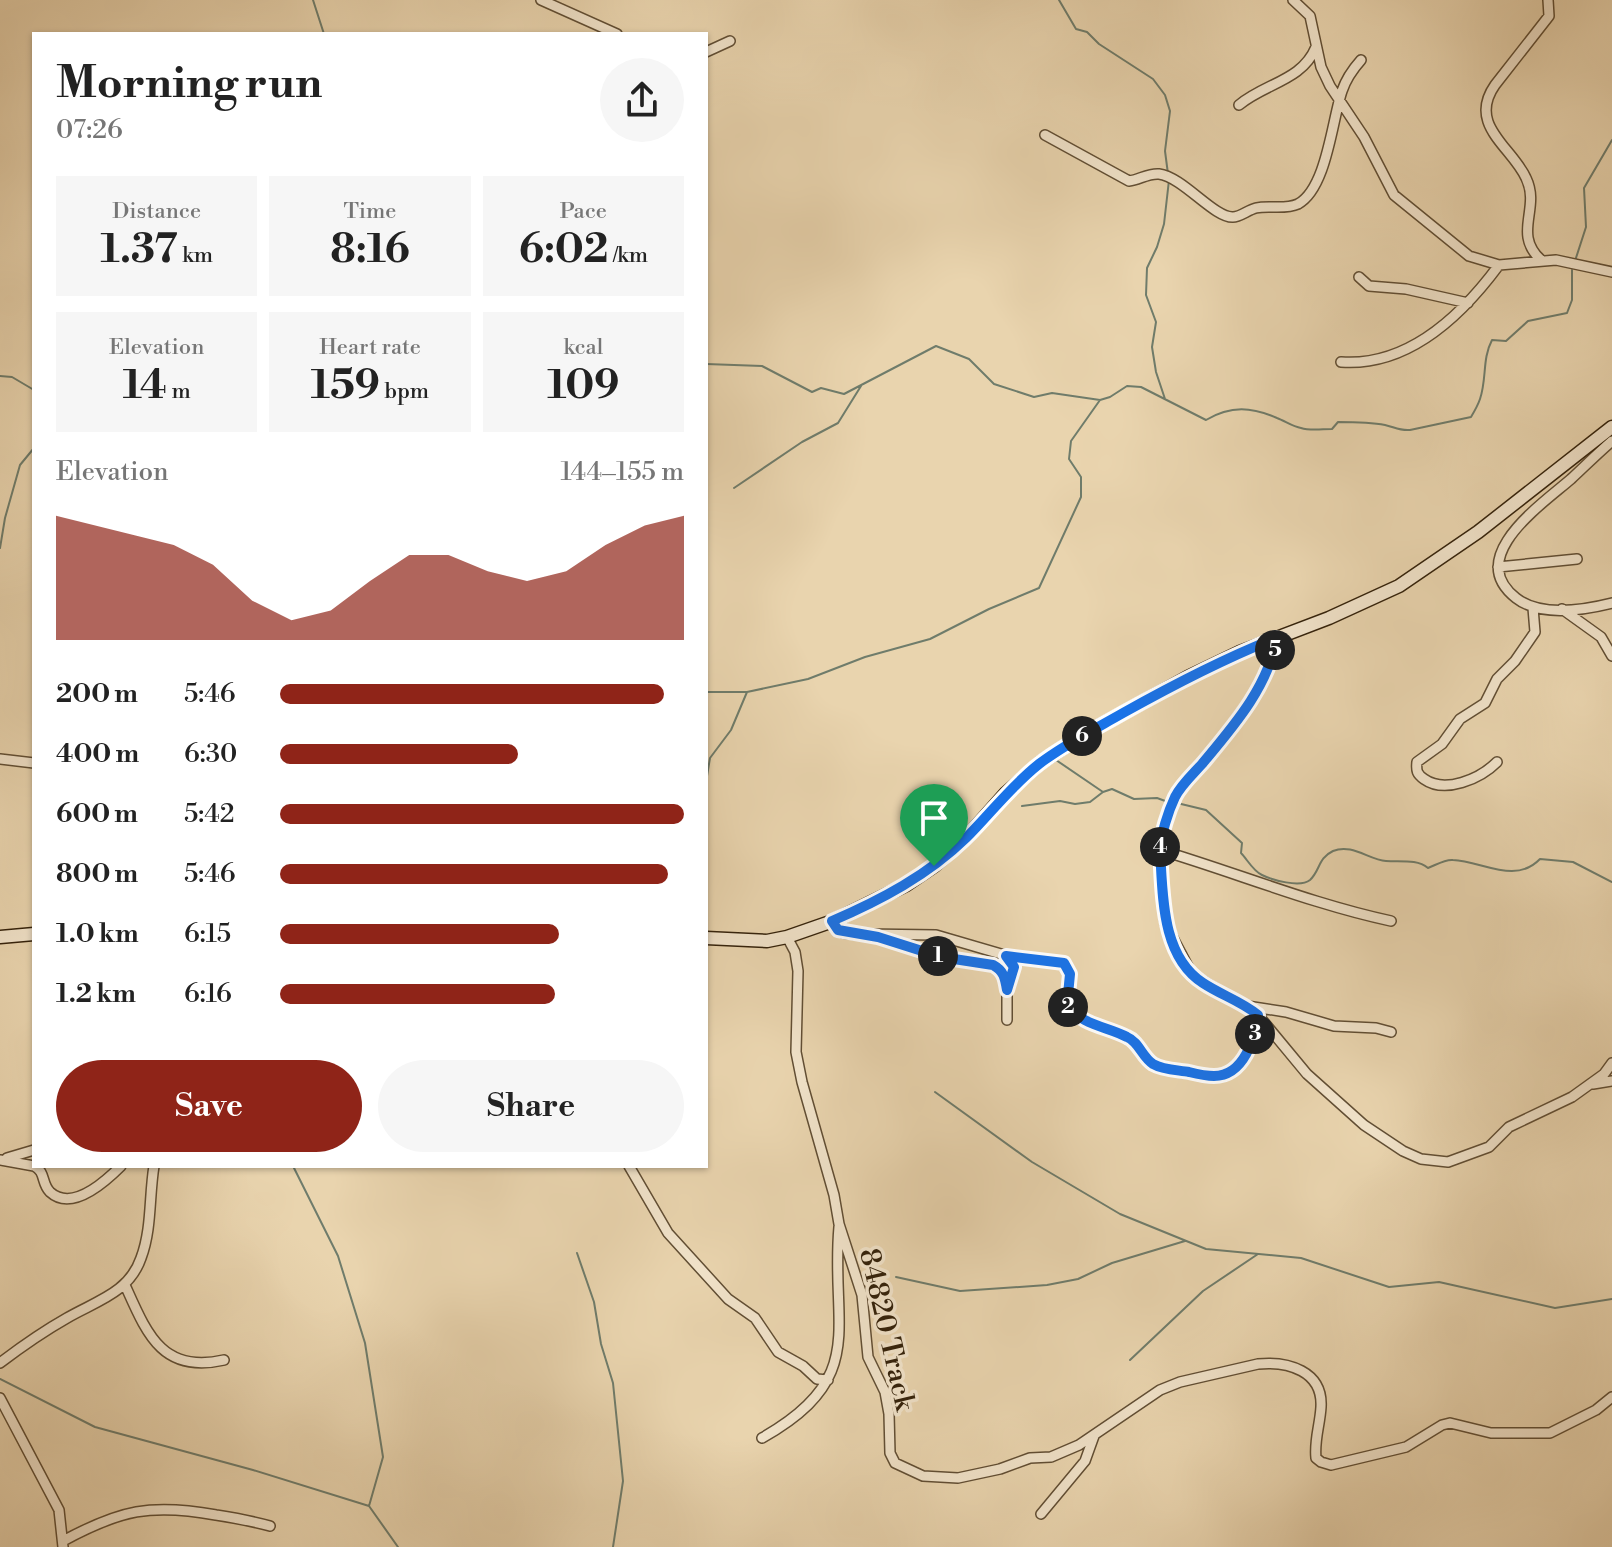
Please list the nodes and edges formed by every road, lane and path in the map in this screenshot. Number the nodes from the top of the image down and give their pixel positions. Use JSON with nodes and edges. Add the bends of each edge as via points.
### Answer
{"nodes":[{"id":1,"x":541,"y":0,"type":"edge"},
{"id":2,"x":1548,"y":0,"type":"edge"},
{"id":3,"x":1300,"y":2,"type":"edge"},
{"id":4,"x":613,"y":32,"type":"edge"},
{"id":5,"x":730,"y":41,"type":"dead end"},
{"id":6,"x":1317,"y":44,"type":"junction"},
{"id":7,"x":708,"y":51,"type":"edge"},
{"id":8,"x":1361,"y":60,"type":"dead end"},
{"id":9,"x":1339,"y":100,"type":"junction"},
{"id":10,"x":1239,"y":105,"type":"dead end"},
{"id":11,"x":1045,"y":135,"type":"dead end"},
{"id":12,"x":1541,"y":260,"type":"junction"},
{"id":13,"x":1499,"y":265,"type":"junction"},
{"id":14,"x":1612,"y":272,"type":"edge"},
{"id":15,"x":1359,"y":277,"type":"dead end"},
{"id":16,"x":1468,"y":303,"type":"junction"},
{"id":17,"x":1341,"y":362,"type":"dead end"},
{"id":18,"x":1612,"y":427,"type":"edge"},
{"id":19,"x":1612,"y":441,"type":"edge"},
{"id":20,"x":1577,"y":559,"type":"dead end"},
{"id":21,"x":1498,"y":567,"type":"junction"},
{"id":22,"x":1612,"y":603,"type":"edge"},
{"id":23,"x":1533,"y":608,"type":"junction"},
{"id":24,"x":1562,"y":609,"type":"junction"},
{"id":25,"x":1601,"y":637,"type":"junction"},
{"id":26,"x":1276,"y":638,"type":"junction"},
{"id":27,"x":1612,"y":642,"type":"edge"},
{"id":28,"x":1612,"y":656,"type":"edge"},
{"id":29,"x":0,"y":759,"type":"edge"},
{"id":30,"x":1497,"y":762,"type":"dead end"},
{"id":31,"x":32,"y":763,"type":"edge"},
{"id":32,"x":1160,"y":850,"type":"junction"},
{"id":33,"x":832,"y":921,"type":"junction"},
{"id":34,"x":1391,"y":921,"type":"dead end"},
{"id":35,"x":32,"y":934,"type":"edge"},
{"id":36,"x":864,"y":934,"type":"junction"},
{"id":37,"x":0,"y":937,"type":"edge"},
{"id":38,"x":787,"y":937,"type":"junction"},
{"id":39,"x":708,"y":938,"type":"edge"},
{"id":40,"x":1006,"y":956,"type":"junction"},
{"id":41,"x":1007,"y":990,"type":"junction"},
{"id":42,"x":1247,"y":1006,"type":"junction"},
{"id":43,"x":1258,"y":1015,"type":"junction"},
{"id":44,"x":1007,"y":1020,"type":"dead end"},
{"id":45,"x":1391,"y":1032,"type":"dead end"},
{"id":46,"x":1612,"y":1063,"type":"edge"},
{"id":47,"x":1612,"y":1081,"type":"edge"},
{"id":48,"x":1590,"y":1084,"type":"junction"},
{"id":49,"x":32,"y":1151,"type":"edge"},
{"id":50,"x":1,"y":1160,"type":"edge"},
{"id":51,"x":32,"y":1166,"type":"edge"},
{"id":52,"x":37,"y":1168,"type":"edge"},
{"id":53,"x":119,"y":1168,"type":"edge"},
{"id":54,"x":154,"y":1168,"type":"edge"},
{"id":55,"x":630,"y":1168,"type":"edge"},
{"id":56,"x":839,"y":1224,"type":"junction"},
{"id":57,"x":125,"y":1285,"type":"junction"},
{"id":58,"x":224,"y":1360,"type":"dead end"},
{"id":59,"x":0,"y":1363,"type":"edge"},
{"id":60,"x":828,"y":1380,"type":"junction"},
{"id":61,"x":1612,"y":1397,"type":"edge"},
{"id":62,"x":0,"y":1398,"type":"edge"},
{"id":63,"x":1094,"y":1436,"type":"junction"},
{"id":64,"x":762,"y":1438,"type":"dead end"},
{"id":65,"x":1041,"y":1514,"type":"dead end"},
{"id":66,"x":270,"y":1526,"type":"dead end"},
{"id":67,"x":63,"y":1544,"type":"edge"}],
"edges":[{"from":1,"to":4,"type":"street"},
{"from":2,"to":12,"type":"street","via":[[1549,16],[1495,85],[1486,105],[1496,140],[1527,179],[1527,243]]},
{"from":3,"to":6,"type":"street","via":[[1310,16]]},
{"from":5,"to":7,"type":"street"},
{"from":6,"to":9,"type":"street","via":[[1321,67]]},
{"from":6,"to":10,"type":"street","via":[[1296,74]]},
{"from":8,"to":9,"type":"street"},
{"from":9,"to":11,"type":"street","via":[[1323,165],[1305,198],[1292,206],[1256,208],[1232,217],[1169,178],[1158,174],[1129,181]]},
{"from":9,"to":13,"type":"street","via":[[1394,195],[1469,256]]},
{"from":12,"to":13,"type":"street"},
{"from":12,"to":14,"type":"street"},
{"from":13,"to":16,"type":"street"},
{"from":15,"to":16,"type":"street","via":[[1369,286]]},
{"from":16,"to":17,"type":"street","via":[[1434,332],[1381,360]]},
{"from":18,"to":26,"type":"street","via":[[1399,586]]},
{"from":19,"to":21,"type":"street","via":[[1533,511],[1509,538]]},
{"from":20,"to":21,"type":"street"},
{"from":21,"to":23,"type":"street","via":[[1500,582]]},
{"from":22,"to":24,"type":"street"},
{"from":23,"to":24,"type":"street"},
{"from":23,"to":30,"type":"street","via":[[1535,632],[1497,679],[1485,703],[1460,719],[1416,768],[1426,781],[1444,787],[1476,777]]},
{"from":24,"to":25,"type":"street"},
{"from":25,"to":27,"type":"street"},
{"from":25,"to":28,"type":"street"},
{"from":26,"to":32,"type":"street","via":[[1256,692],[1176,794]]},
{"from":26,"to":33,"type":"street","via":[[1188,677],[1076,739],[1006,793],[934,866]]},
{"from":29,"to":31,"type":"street"},
{"from":32,"to":34,"type":"street","via":[[1324,905]]},
{"from":32,"to":42,"type":"street","via":[[1165,923],[1181,957],[1202,983]]},
{"from":33,"to":36,"type":"street","via":[[843,933]]},
{"from":33,"to":38,"type":"street"},
{"from":35,"to":37,"type":"street"},
{"from":36,"to":40,"type":"street","via":[[936,935]]},
{"from":36,"to":41,"type":"street","via":[[932,955],[993,965],[1001,969]]},
{"from":38,"to":39,"type":"street"},
{"from":38,"to":56,"type":"street","name":"84820 Track","via":[[798,971],[796,1052]]},
{"from":40,"to":41,"type":"street","via":[[1014,967]]},
{"from":40,"to":43,"type":"street","via":[[1064,963],[1070,974],[1067,1005],[1085,1021],[1135,1042],[1154,1064],[1214,1076],[1234,1068],[1255,1037]]},
{"from":41,"to":44,"type":"street"},
{"from":42,"to":43,"type":"street"},
{"from":42,"to":45,"type":"street","via":[[1334,1026]]},
{"from":43,"to":48,"type":"street","via":[[1307,1074],[1364,1125],[1421,1159],[1448,1162],[1475,1154],[1509,1127]]},
{"from":46,"to":48,"type":"street"},
{"from":47,"to":48,"type":"street"},
{"from":49,"to":50,"type":"street"},
{"from":50,"to":51,"type":"street"},
{"from":52,"to":53,"type":"street","via":[[50,1191],[72,1197]]},
{"from":54,"to":57,"type":"street","via":[[145,1242]]},
{"from":55,"to":60,"type":"street","via":[[668,1233],[728,1299],[755,1318],[778,1352],[817,1379]]},
{"from":56,"to":60,"type":"street","via":[[838,1352]]},
{"from":56,"to":63,"type":"street","name":"84820 Track","via":[[862,1295],[868,1357],[885,1392],[895,1463],[923,1476],[958,1478],[1051,1457]]},
{"from":57,"to":58,"type":"street","via":[[144,1325],[170,1357],[208,1364]]},
{"from":57,"to":59,"type":"street"},
{"from":60,"to":64,"type":"street","via":[[788,1423]]},
{"from":61,"to":63,"type":"street","name":"84820 Track","via":[[1550,1433],[1491,1433],[1450,1423],[1406,1447],[1331,1465],[1316,1458],[1319,1388],[1304,1370],[1268,1363],[1160,1390]]},
{"from":62,"to":67,"type":"street","via":[[59,1510]]},
{"from":63,"to":65,"type":"street","via":[[1085,1461]]},
{"from":66,"to":67,"type":"street","via":[[154,1508],[97,1522]]}]}
